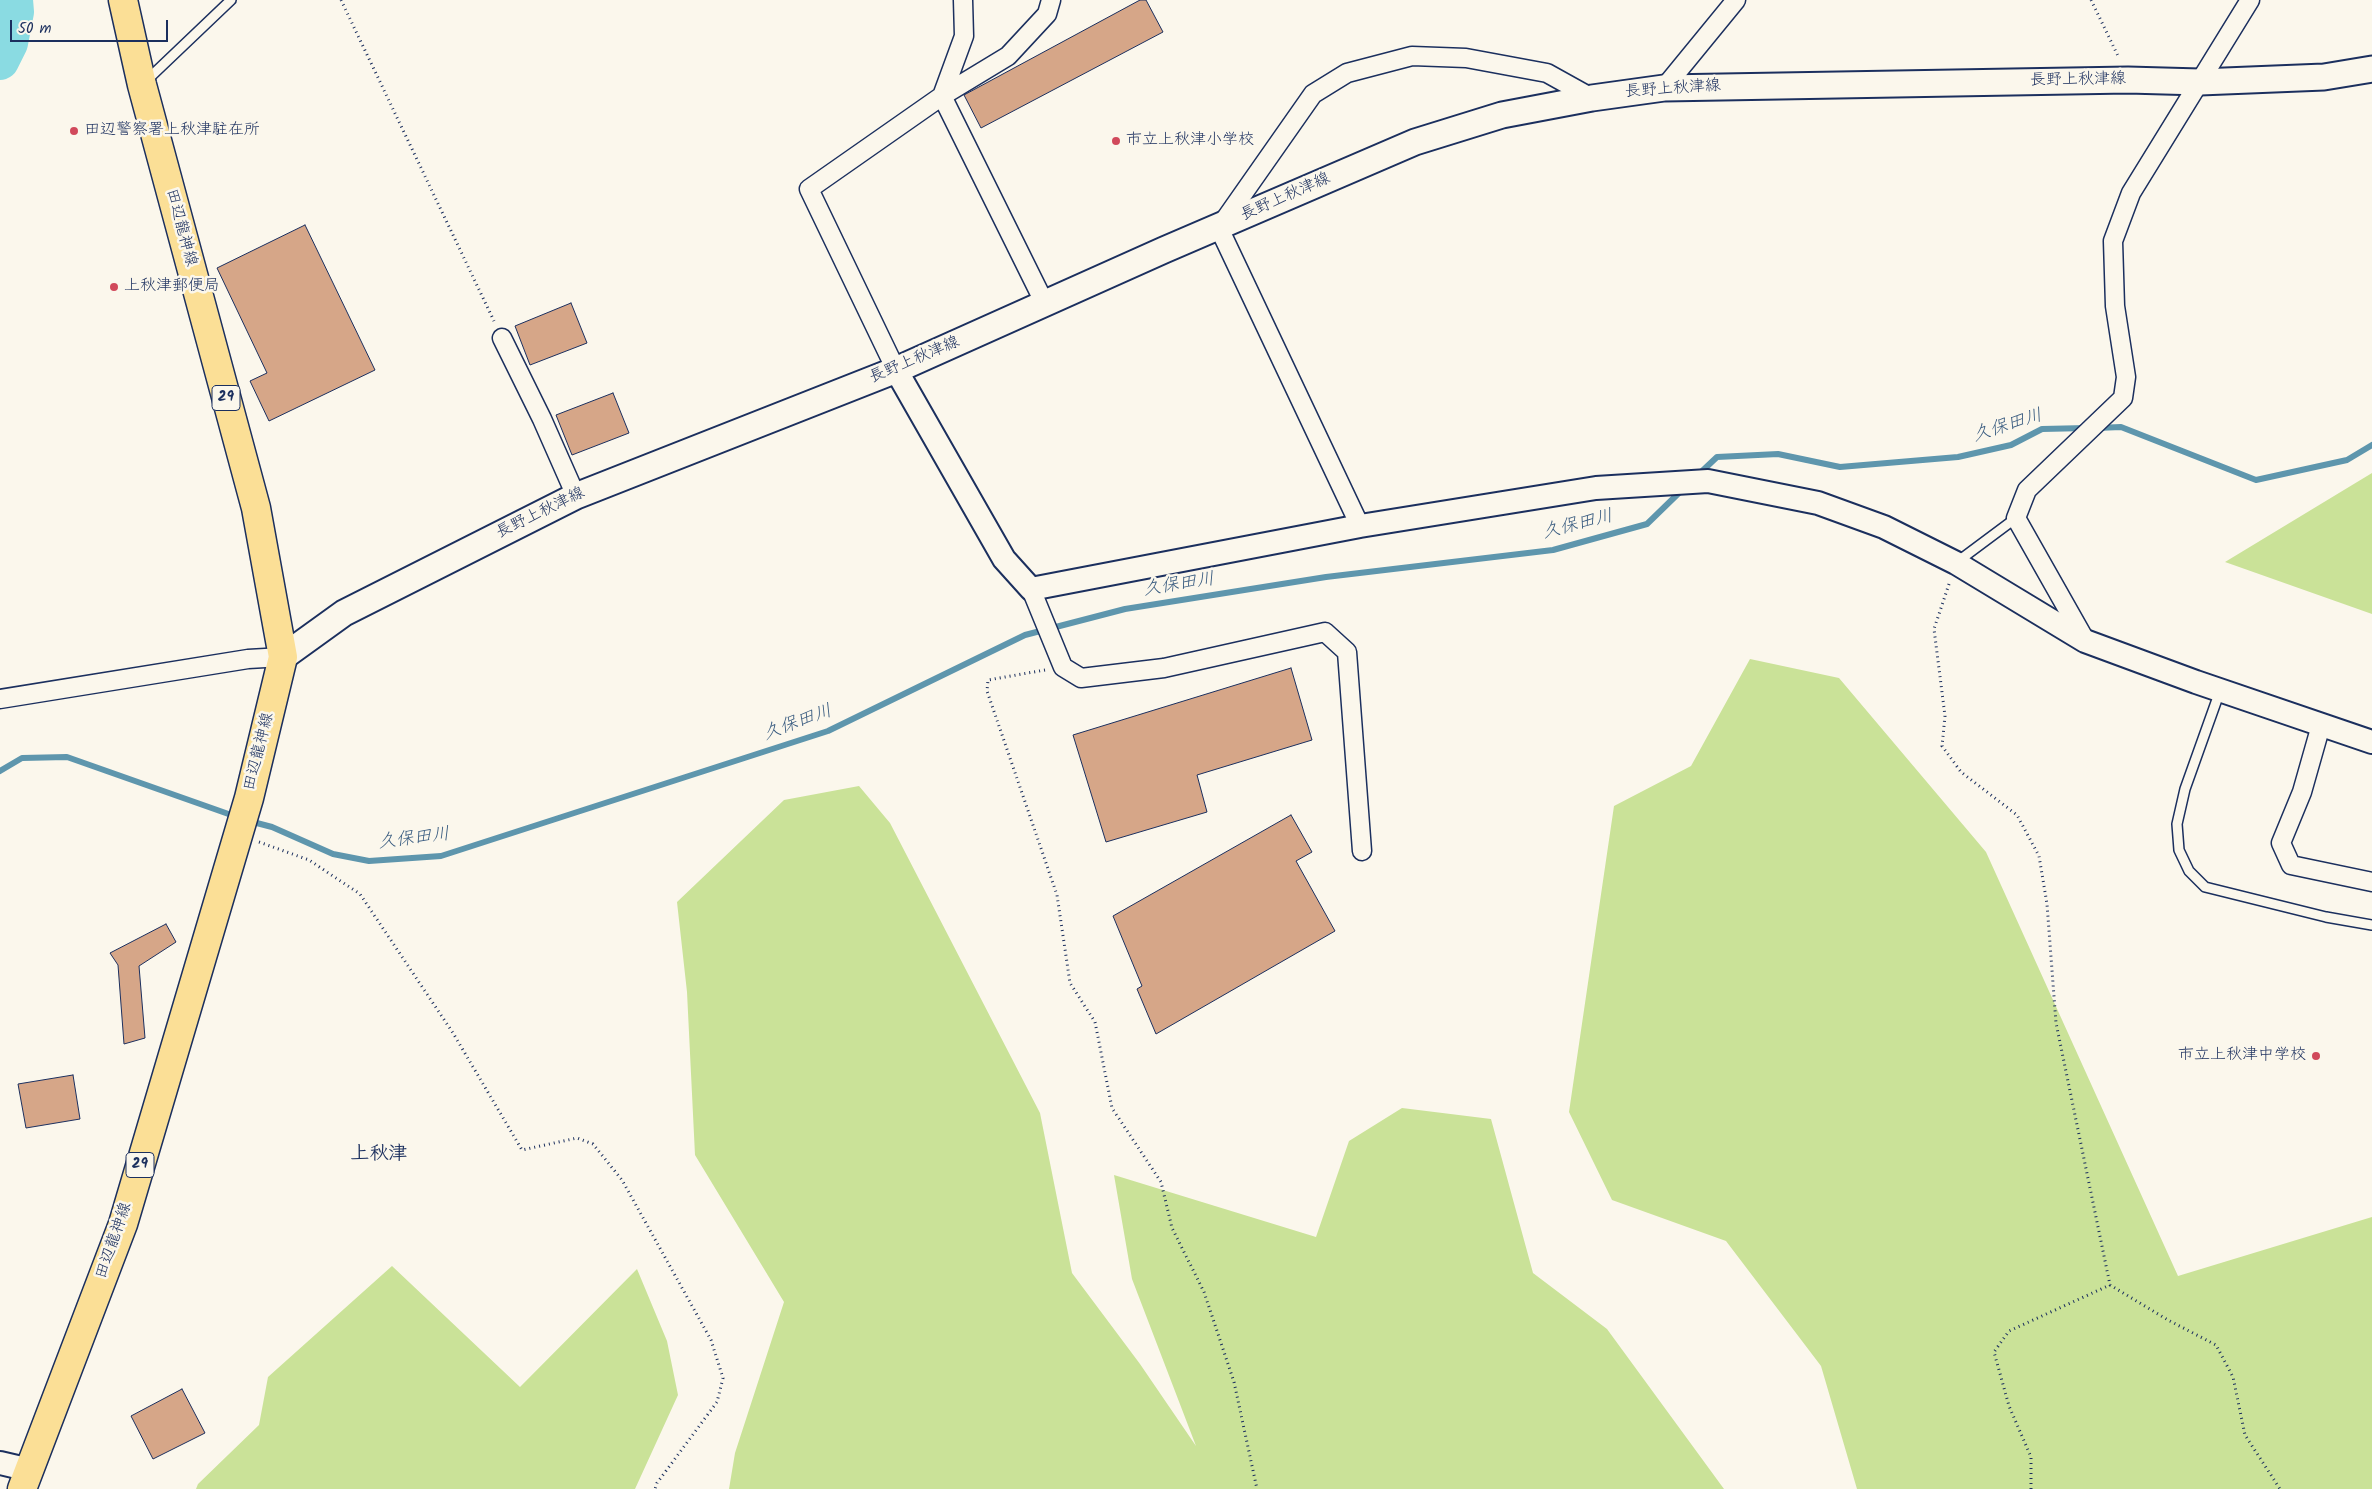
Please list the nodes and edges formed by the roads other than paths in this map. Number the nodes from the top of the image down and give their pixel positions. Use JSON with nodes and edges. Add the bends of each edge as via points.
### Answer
{"nodes":[{"id":1,"x":123,"y":0,"type":"edge"},
{"id":2,"x":231,"y":0,"type":"edge"},
{"id":3,"x":963,"y":0,"type":"edge"},
{"id":4,"x":1051,"y":0,"type":"edge"},
{"id":5,"x":1736,"y":0,"type":"edge"},
{"id":6,"x":2250,"y":0,"type":"edge"},
{"id":7,"x":2372,"y":69,"type":"edge"},
{"id":8,"x":2200,"y":82,"type":"junction"},
{"id":9,"x":142,"y":85,"type":"junction"},
{"id":10,"x":1664,"y":88,"type":"junction"},
{"id":11,"x":942,"y":96,"type":"junction"},
{"id":12,"x":1592,"y":98,"type":"junction"},
{"id":13,"x":1219,"y":228,"type":"junction"},
{"id":14,"x":1046,"y":304,"type":"junction"},
{"id":15,"x":502,"y":338,"type":"road end"},
{"id":16,"x":896,"y":370,"type":"junction"},
{"id":17,"x":576,"y":496,"type":"junction"},
{"id":18,"x":2016,"y":518,"type":"junction"},
{"id":19,"x":1360,"y":526,"type":"junction"},
{"id":20,"x":1956,"y":562,"type":"junction"},
{"id":21,"x":1031,"y":589,"type":"junction"},
{"id":22,"x":2085,"y":641,"type":"junction"},
{"id":23,"x":283,"y":657,"type":"junction"},
{"id":24,"x":2220,"y":690,"type":"junction"},
{"id":25,"x":0,"y":699,"type":"edge"},
{"id":26,"x":2321,"y":725,"type":"junction"},
{"id":27,"x":2372,"y":742,"type":"edge"},
{"id":28,"x":1362,"y":851,"type":"dead end"},
{"id":29,"x":2372,"y":882,"type":"edge"},
{"id":30,"x":2372,"y":925,"type":"edge"},
{"id":31,"x":0,"y":1463,"type":"edge"},
{"id":32,"x":26,"y":1480,"type":"edge"}],
"edges":[{"from":1,"to":9,"type":"main road","name":"田辺龍神線","number":"29"},
{"from":2,"to":9,"type":"lane"},
{"from":3,"to":11,"type":"street","via":[[964,36]]},
{"from":4,"to":11,"type":"street","via":[[1047,14],[1008,56]]},
{"from":5,"to":10,"type":"street"},
{"from":6,"to":8,"type":"street"},
{"from":7,"to":8,"type":"main road","name":"長野上秋津線","via":[[2324,77]]},
{"from":8,"to":10,"type":"main road","name":"長野上秋津線","via":[[2128,80]]},
{"from":8,"to":18,"type":"street","via":[[2131,193],[2112,241],[2115,306],[2126,377],[2123,398],[2027,490]]},
{"from":9,"to":23,"type":"main road","name":"田辺龍神線","number":"29","via":[[256,508]]},
{"from":10,"to":12,"type":"main road","name":"長野上秋津線"},
{"from":11,"to":14,"type":"street"},
{"from":11,"to":16,"type":"street","via":[[809,189]]},
{"from":12,"to":13,"type":"main road","name":"長野上秋津線","via":[[1502,115],[1415,142]]},
{"from":12,"to":13,"type":"street","via":[[1547,73],[1466,58],[1412,56],[1347,73],[1313,94]]},
{"from":13,"to":14,"type":"main road","name":"長野上秋津線"},
{"from":13,"to":19,"type":"street"},
{"from":14,"to":16,"type":"main road","name":"長野上秋津線"},
{"from":15,"to":17,"type":"street"},
{"from":16,"to":17,"type":"main road","name":"長野上秋津線"},
{"from":16,"to":21,"type":"street","via":[[1004,559]]},
{"from":17,"to":23,"type":"main road","name":"長野上秋津線","via":[[344,613]]},
{"from":18,"to":20,"type":"lane"},
{"from":18,"to":22,"type":"street"},
{"from":19,"to":20,"type":"street","via":[[1596,488],[1708,481],[1818,503],[1884,527]]},
{"from":19,"to":21,"type":"street"},
{"from":20,"to":22,"type":"street"},
{"from":21,"to":28,"type":"street","via":[[1063,667],[1081,678],[1164,668],[1325,632],[1347,652]]},
{"from":22,"to":24,"type":"street"},
{"from":23,"to":25,"type":"street","via":[[248,659]]},
{"from":23,"to":32,"type":"main road","name":"田辺龍神線","number":"29","via":[[249,798],[123,1224]]},
{"from":24,"to":26,"type":"street"},
{"from":24,"to":30,"type":"lane","via":[[2185,789],[2177,824],[2179,850],[2190,870],[2205,887]]},
{"from":26,"to":27,"type":"street"},
{"from":26,"to":29,"type":"street","via":[[2302,792],[2281,843],[2292,865]]},
{"from":31,"to":32,"type":"street"}]}
